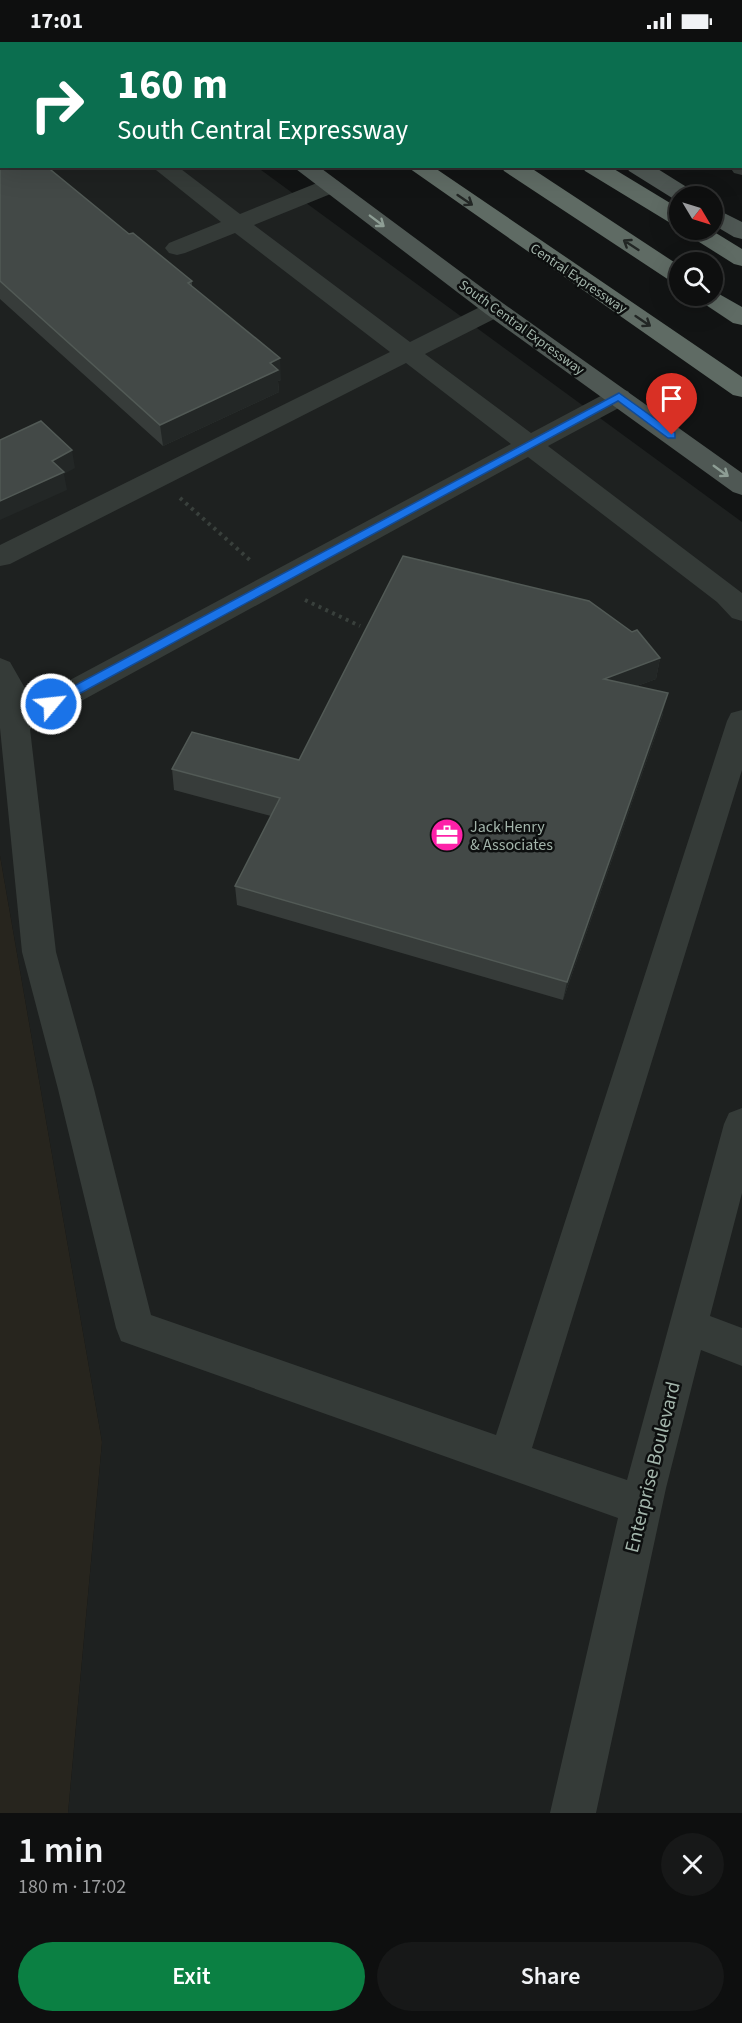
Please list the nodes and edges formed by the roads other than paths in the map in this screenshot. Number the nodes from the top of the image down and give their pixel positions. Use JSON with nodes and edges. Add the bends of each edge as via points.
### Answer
{"nodes":[{"id":1,"x":165,"y":168,"type":"edge"},
{"id":2,"x":306,"y":168,"type":"edge"},
{"id":3,"x":420,"y":168,"type":"edge"},
{"id":4,"x":515,"y":168,"type":"edge"},
{"id":5,"x":596,"y":168,"type":"edge"},
{"id":6,"x":640,"y":168,"type":"edge"},
{"id":7,"x":330,"y":186,"type":"junction"},
{"id":8,"x":669,"y":186,"type":"edge"},
{"id":9,"x":669,"y":212,"type":"edge"},
{"id":10,"x":723,"y":221,"type":"edge"},
{"id":11,"x":237,"y":224,"type":"junction"},
{"id":12,"x":742,"y":232,"type":"edge"},
{"id":13,"x":712,"y":240,"type":"edge"},
{"id":14,"x":177,"y":248,"type":"dead end"},
{"id":15,"x":742,"y":259,"type":"edge"},
{"id":16,"x":669,"y":270,"type":"edge"},
{"id":17,"x":723,"y":306,"type":"edge"},
{"id":18,"x":495,"y":309,"type":"junction"},
{"id":19,"x":742,"y":318,"type":"edge"},
{"id":20,"x":407,"y":353,"type":"junction"},
{"id":21,"x":742,"y":389,"type":"edge"},
{"id":22,"x":619,"y":397,"type":"junction"},
{"id":23,"x":529,"y":445,"type":"junction"},
{"id":24,"x":742,"y":486,"type":"edge"},
{"id":25,"x":0,"y":557,"type":"edge"},
{"id":26,"x":742,"y":611,"type":"edge"},
{"id":27,"x":0,"y":669,"type":"edge"},
{"id":28,"x":742,"y":721,"type":"edge"},
{"id":29,"x":14,"y":724,"type":"junction"},
{"id":30,"x":742,"y":1124,"type":"edge"},
{"id":31,"x":688,"y":1326,"type":"junction"},
{"id":32,"x":742,"y":1347,"type":"edge"},
{"id":33,"x":508,"y":1460,"type":"junction"},
{"id":34,"x":641,"y":1506,"type":"junction"},
{"id":35,"x":573,"y":1813,"type":"edge"}],
"edges":[{"from":1,"to":11,"type":"street"},
{"from":2,"to":7,"type":"main road","name":"South Central Expressway"},
{"from":3,"to":21,"type":"highway","name":"Central Expressway","one_way":true},
{"from":16,"to":4,"type":"highway","one_way":true},
{"from":5,"to":9,"type":"highway"},
{"from":6,"to":8,"type":"main road"},
{"from":7,"to":11,"type":"street"},
{"from":7,"to":18,"type":"main road","name":"South Central Expressway","one_way":true},
{"from":10,"to":12,"type":"main road"},
{"from":11,"to":14,"type":"street"},
{"from":11,"to":20,"type":"street"},
{"from":13,"to":15,"type":"highway"},
{"from":17,"to":19,"type":"highway"},
{"from":18,"to":20,"type":"street"},
{"from":18,"to":22,"type":"main road","name":"South Central Expressway"},
{"from":20,"to":23,"type":"street"},
{"from":20,"to":25,"type":"street"},
{"from":22,"to":23,"type":"street"},
{"from":22,"to":24,"type":"main road","name":"South Central Expressway","one_way":true},
{"from":23,"to":26,"type":"street","via":[[727,595]]},
{"from":23,"to":29,"type":"street"},
{"from":27,"to":29,"type":"street","via":[[10,690]]},
{"from":28,"to":33,"type":"street"},
{"from":29,"to":33,"type":"street","via":[[39,952],[135,1328]]},
{"from":30,"to":31,"type":"street","name":"Enterprise Boulevard"},
{"from":31,"to":32,"type":"street"},
{"from":31,"to":34,"type":"street","name":"Enterprise Boulevard"},
{"from":33,"to":34,"type":"street"},
{"from":34,"to":35,"type":"street","name":"Enterprise Boulevard"}]}
